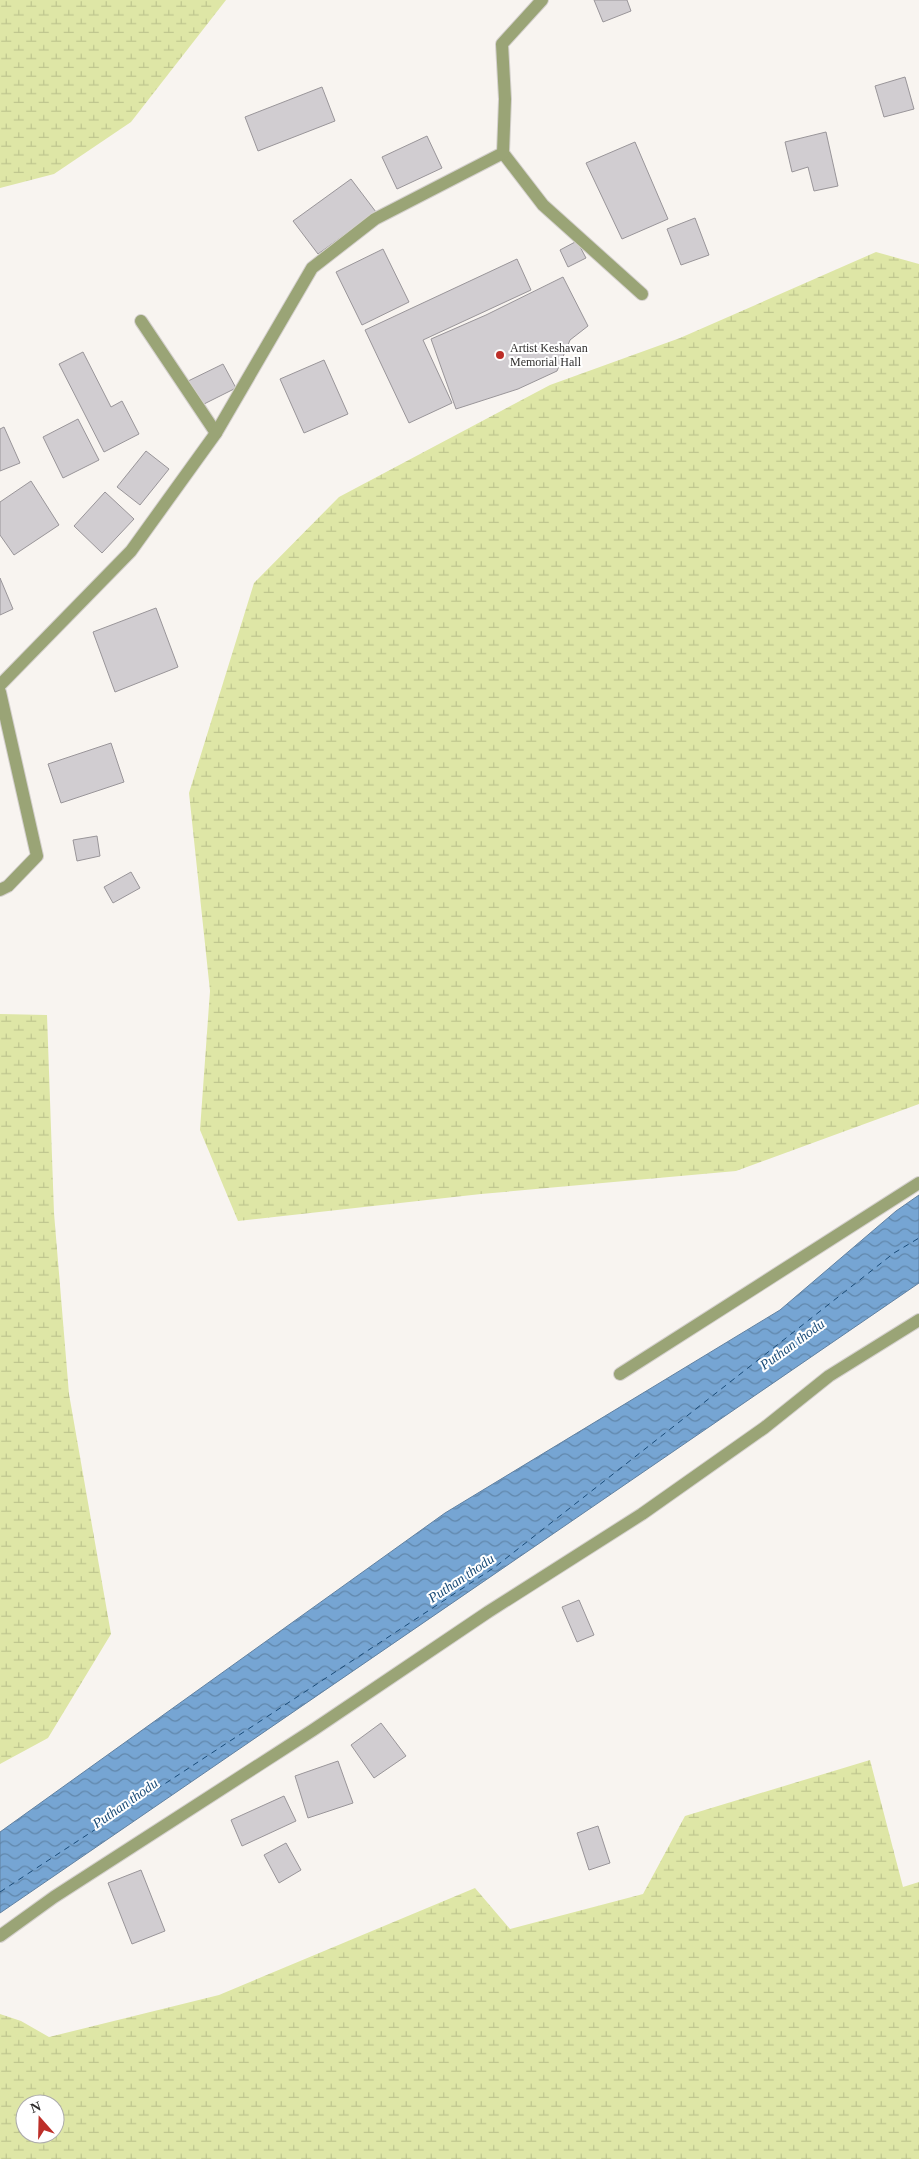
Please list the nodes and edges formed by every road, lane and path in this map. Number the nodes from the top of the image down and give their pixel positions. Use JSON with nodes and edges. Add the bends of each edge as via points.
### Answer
{"nodes":[{"id":1,"x":542,"y":0,"type":"edge"},
{"id":2,"x":503,"y":153,"type":"junction"},
{"id":3,"x":642,"y":294,"type":"dead end"},
{"id":4,"x":141,"y":321,"type":"dead end"},
{"id":5,"x":216,"y":433,"type":"junction"},
{"id":6,"x":0,"y":685,"type":"edge"},
{"id":7,"x":0,"y":692,"type":"edge"},
{"id":8,"x":0,"y":890,"type":"edge"},
{"id":9,"x":919,"y":1183,"type":"edge"},
{"id":10,"x":919,"y":1320,"type":"edge"},
{"id":11,"x":620,"y":1374,"type":"dead end"},
{"id":12,"x":0,"y":1936,"type":"edge"}],
"edges":[{"from":1,"to":2,"type":"street","via":[[502,44],[506,99]]},
{"from":2,"to":3,"type":"street","via":[[543,205]]},
{"from":2,"to":5,"type":"street","via":[[375,220],[312,268]]},
{"from":4,"to":5,"type":"street"},
{"from":5,"to":6,"type":"street","via":[[131,552]]},
{"from":7,"to":8,"type":"street","via":[[37,856]]},
{"from":9,"to":11,"type":"street"},
{"from":10,"to":12,"type":"street","via":[[829,1376],[764,1428],[642,1514],[54,1897]]}]}
